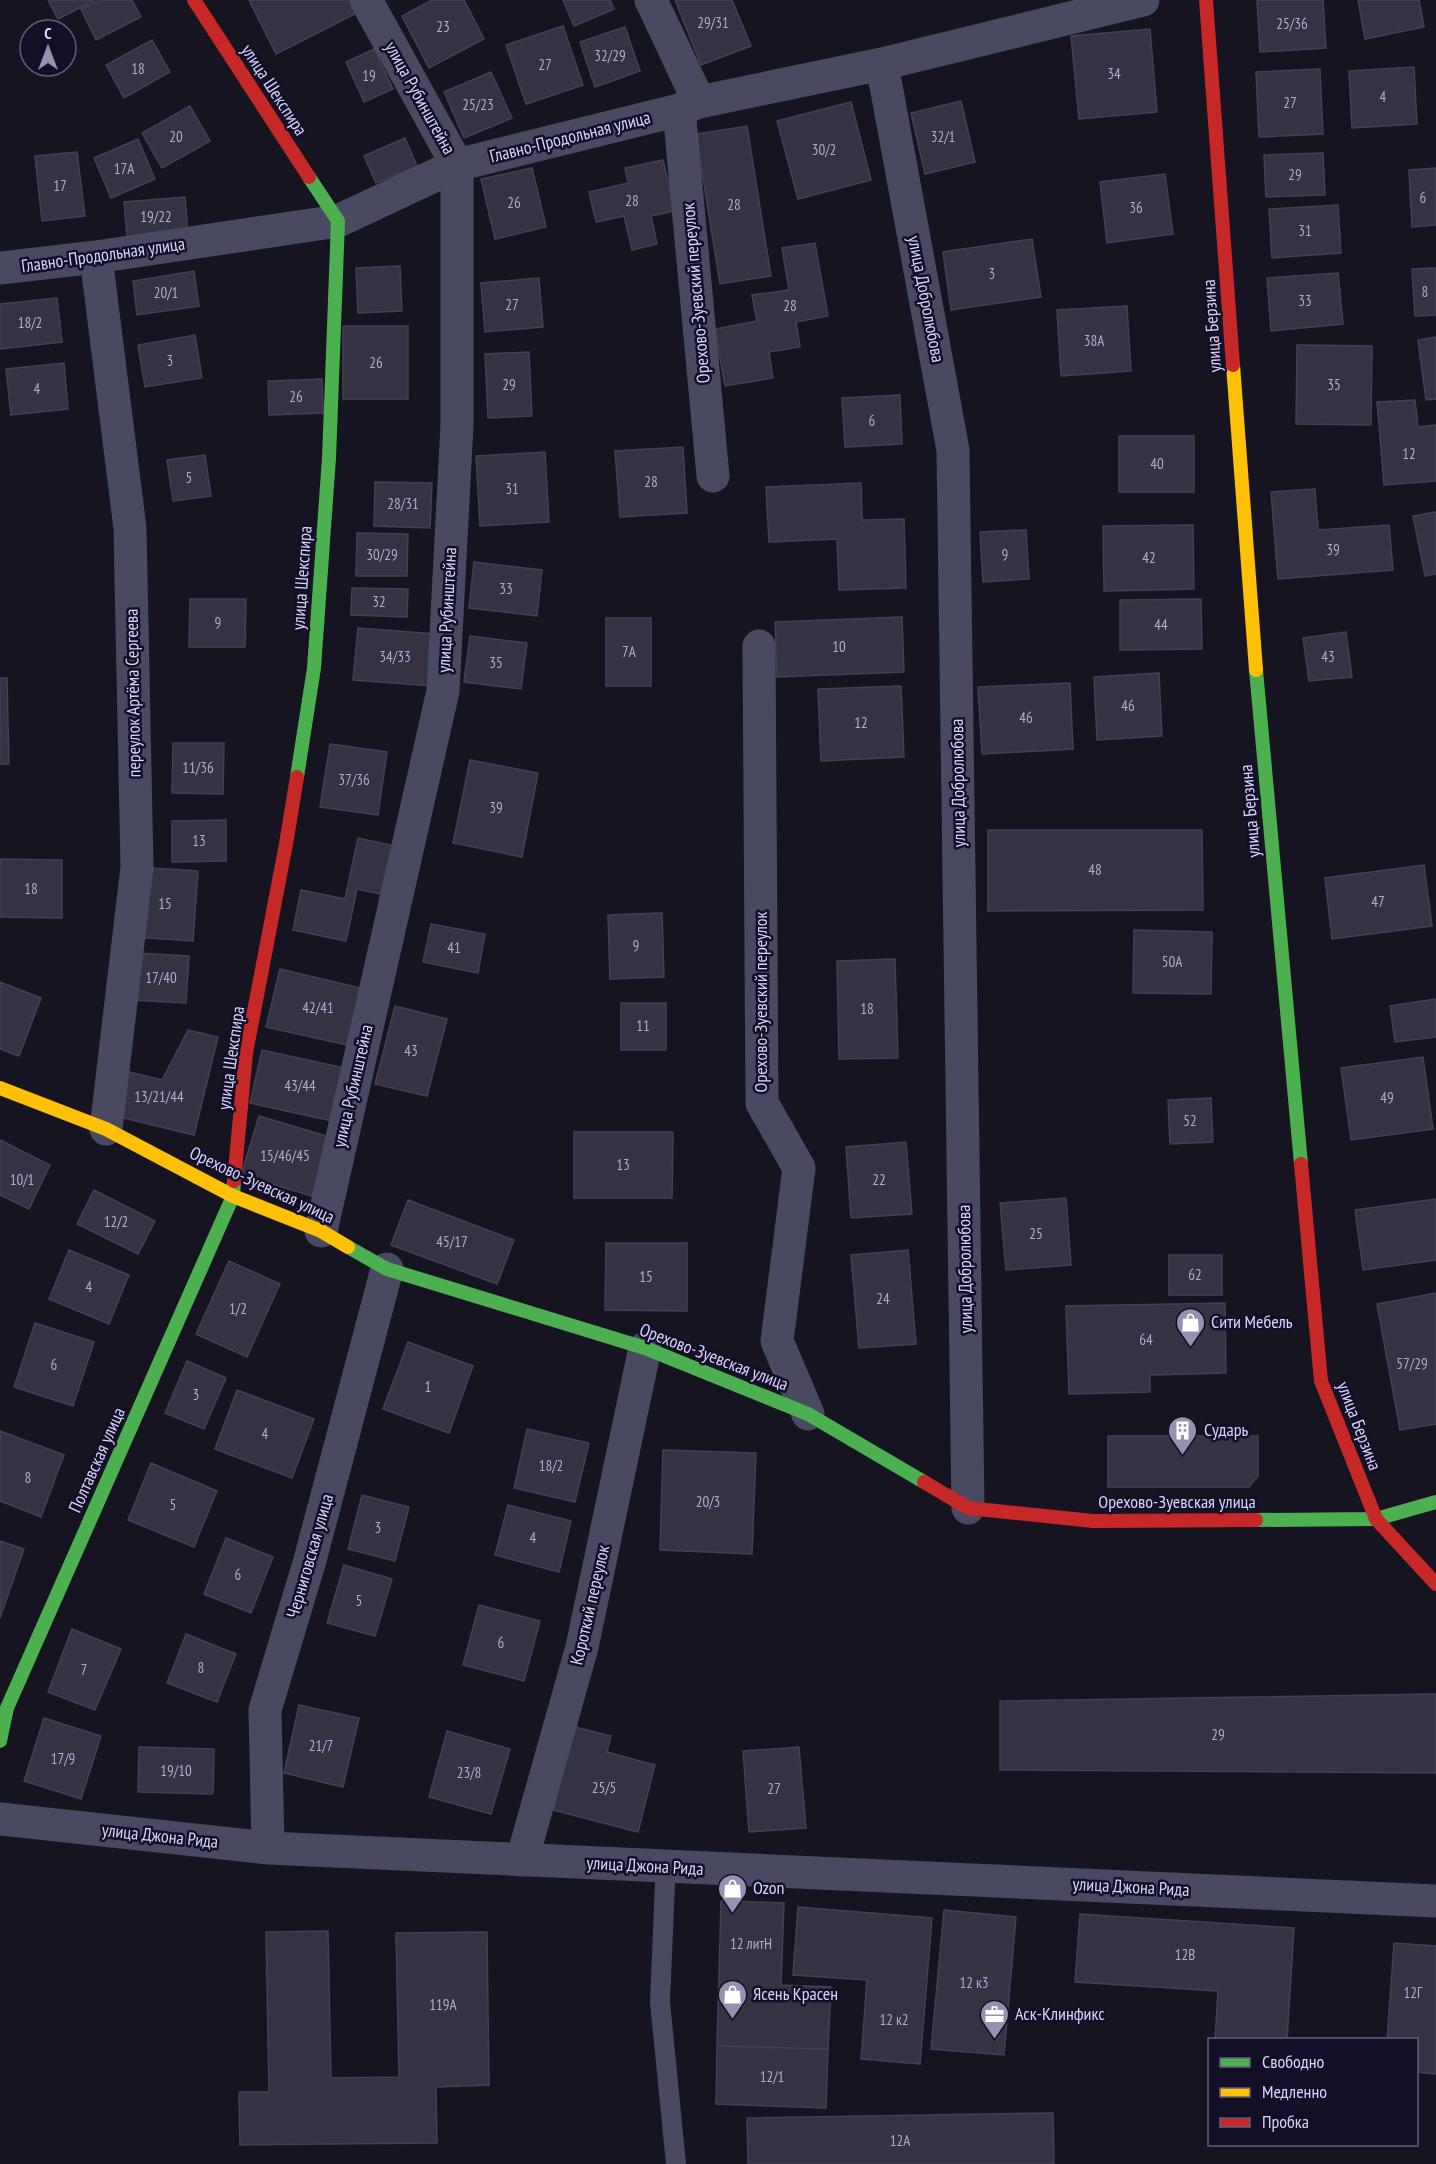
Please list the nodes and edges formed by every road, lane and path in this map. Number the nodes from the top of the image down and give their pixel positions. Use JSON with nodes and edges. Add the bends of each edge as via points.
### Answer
{"nodes":[{"id":1,"x":194,"y":0,"type":"edge"},
{"id":2,"x":366,"y":0,"type":"edge"},
{"id":3,"x":651,"y":0,"type":"edge"},
{"id":4,"x":1143,"y":0,"type":"edge"},
{"id":5,"x":1206,"y":0,"type":"edge"},
{"id":6,"x":882,"y":64,"type":"junction"},
{"id":7,"x":689,"y":106,"type":"junction"},
{"id":8,"x":457,"y":165,"type":"junction"},
{"id":9,"x":338,"y":221,"type":"junction"},
{"id":10,"x":96,"y":257,"type":"junction"},
{"id":11,"x":0,"y":268,"type":"edge"},
{"id":12,"x":713,"y":476,"type":"dead end"},
{"id":13,"x":759,"y":646,"type":"dead end"},
{"id":14,"x":0,"y":1088,"type":"edge"},
{"id":15,"x":106,"y":1129,"type":"junction"},
{"id":16,"x":234,"y":1196,"type":"junction"},
{"id":17,"x":321,"y":1230,"type":"junction"},
{"id":18,"x":387,"y":1269,"type":"junction"},
{"id":19,"x":645,"y":1348,"type":"junction"},
{"id":20,"x":808,"y":1414,"type":"junction"},
{"id":21,"x":1436,"y":1502,"type":"edge"},
{"id":22,"x":968,"y":1508,"type":"junction"},
{"id":23,"x":1376,"y":1519,"type":"junction"},
{"id":24,"x":1436,"y":1584,"type":"edge"},
{"id":25,"x":0,"y":1741,"type":"edge"},
{"id":26,"x":0,"y":1819,"type":"edge"},
{"id":27,"x":268,"y":1848,"type":"junction"},
{"id":28,"x":522,"y":1860,"type":"junction"},
{"id":29,"x":663,"y":1867,"type":"junction"},
{"id":30,"x":1436,"y":1901,"type":"edge"},
{"id":31,"x":676,"y":2164,"type":"edge"}],
"edges":[{"from":1,"to":9,"type":"street","name":"улица Шекспира"},
{"from":2,"to":8,"type":"street","name":"улица Рубинштейна"},
{"from":3,"to":7,"type":"street","name":"Орехово-Зуевский переулок"},
{"from":4,"to":6,"type":"street","name":"Главно-Продольная улица"},
{"from":5,"to":23,"type":"street","name":"улица Берзина","via":[[1259,708],[1321,1381]]},
{"from":6,"to":7,"type":"street","name":"Главно-Продольная улица"},
{"from":6,"to":22,"type":"street","name":"улица Добролюбова","via":[[953,450]]},
{"from":7,"to":8,"type":"street","name":"Главно-Продольная улица"},
{"from":7,"to":12,"type":"street","name":"Орехово-Зуевский переулок"},
{"from":8,"to":9,"type":"street","name":"Главно-Продольная улица"},
{"from":8,"to":17,"type":"street","name":"улица Рубинштейна","via":[[457,424],[443,691]]},
{"from":9,"to":10,"type":"street","name":"Главно-Продольная улица"},
{"from":9,"to":16,"type":"street","name":"улица Шекспира","via":[[329,458],[314,668],[286,844],[246,1053]]},
{"from":10,"to":11,"type":"street","name":"Главно-Продольная улица"},
{"from":10,"to":15,"type":"street","name":"переулок Артёма Сергеева","via":[[130,528],[137,867]]},
{"from":13,"to":20,"type":"street","name":"Орехово-Зуевский переулок","via":[[762,1103],[799,1168],[777,1341]]},
{"from":14,"to":15,"type":"street","name":"Орехово-Зуевская улица"},
{"from":15,"to":16,"type":"street","name":"Орехово-Зуевская улица"},
{"from":16,"to":17,"type":"street","name":"Орехово-Зуевская улица"},
{"from":16,"to":25,"type":"street","name":"Полтавская улица","via":[[7,1708]]},
{"from":17,"to":18,"type":"street","name":"Орехово-Зуевская улица"},
{"from":18,"to":19,"type":"street","name":"Орехово-Зуевская улица"},
{"from":18,"to":27,"type":"street","name":"Черниговская улица","via":[[310,1560],[265,1710]]},
{"from":19,"to":20,"type":"street","name":"Орехово-Зуевская улица"},
{"from":19,"to":28,"type":"street","name":"Короткий переулок","via":[[582,1647]]},
{"from":20,"to":22,"type":"street","name":"Орехово-Зуевская улица"},
{"from":21,"to":23,"type":"street","name":"Орехово-Зуевская улица"},
{"from":22,"to":23,"type":"street","name":"Орехово-Зуевская улица","via":[[1093,1521]]},
{"from":23,"to":24,"type":"street","name":"улица Берзина"},
{"from":26,"to":27,"type":"street","name":"улица Джона Рида"},
{"from":27,"to":28,"type":"street","name":"улица Джона Рида"},
{"from":28,"to":29,"type":"street","name":"улица Джона Рида"},
{"from":29,"to":30,"type":"street","name":"улица Джона Рида"},
{"from":29,"to":31,"type":"lane","via":[[660,2002]]}]}
